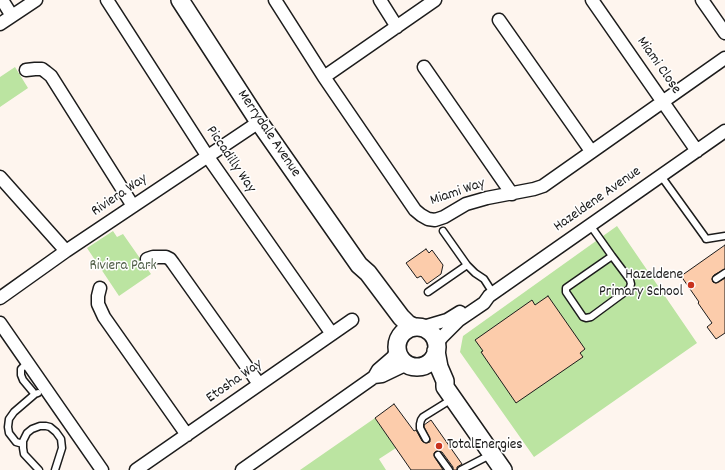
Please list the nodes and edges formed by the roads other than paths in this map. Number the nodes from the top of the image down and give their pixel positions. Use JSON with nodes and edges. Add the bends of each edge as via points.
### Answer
{"nodes":[{"id":1,"x":2,"y":0,"type":"edge"},
{"id":2,"x":36,"y":0,"type":"edge"},
{"id":3,"x":107,"y":0,"type":"edge"},
{"id":4,"x":180,"y":0,"type":"edge"},
{"id":5,"x":274,"y":0,"type":"edge"},
{"id":6,"x":380,"y":0,"type":"edge"},
{"id":7,"x":435,"y":0,"type":"edge"},
{"id":8,"x":592,"y":0,"type":"edge"},
{"id":9,"x":702,"y":0,"type":"edge"},
{"id":10,"x":12,"y":16,"type":"junction"},
{"id":11,"x":499,"y":20,"type":"dead end"},
{"id":12,"x":0,"y":24,"type":"edge"},
{"id":13,"x":397,"y":27,"type":"junction"},
{"id":14,"x":725,"y":33,"type":"edge"},
{"id":15,"x":725,"y":58,"type":"edge"},
{"id":16,"x":424,"y":67,"type":"dead end"},
{"id":17,"x":26,"y":70,"type":"dead end"},
{"id":18,"x":324,"y":77,"type":"junction"},
{"id":19,"x":663,"y":101,"type":"junction"},
{"id":20,"x":260,"y":122,"type":"junction"},
{"id":21,"x":725,"y":131,"type":"edge"},
{"id":22,"x":591,"y":151,"type":"junction"},
{"id":23,"x":697,"y":151,"type":"junction"},
{"id":24,"x":208,"y":156,"type":"junction"},
{"id":25,"x":661,"y":176,"type":"junction"},
{"id":26,"x":0,"y":177,"type":"edge"},
{"id":27,"x":512,"y":194,"type":"junction"},
{"id":28,"x":133,"y":206,"type":"junction"},
{"id":29,"x":590,"y":225,"type":"junction"},
{"id":30,"x":443,"y":231,"type":"dead end"},
{"id":31,"x":725,"y":236,"type":"edge"},
{"id":32,"x":66,"y":251,"type":"junction"},
{"id":33,"x":612,"y":256,"type":"junction"},
{"id":34,"x":147,"y":259,"type":"dead end"},
{"id":35,"x":359,"y":265,"type":"junction"},
{"id":36,"x":467,"y":265,"type":"junction"},
{"id":37,"x":725,"y":273,"type":"edge"},
{"id":38,"x":716,"y":280,"type":"dead end"},
{"id":39,"x":100,"y":288,"type":"dead end"},
{"id":40,"x":428,"y":292,"type":"dead end"},
{"id":41,"x":491,"y":295,"type":"junction"},
{"id":42,"x":0,"y":298,"type":"edge"},
{"id":43,"x":352,"y":320,"type":"dead end"},
{"id":44,"x":0,"y":323,"type":"edge"},
{"id":45,"x":417,"y":327,"type":"junction"},
{"id":46,"x":332,"y":334,"type":"junction"},
{"id":47,"x":397,"y":347,"type":"junction"},
{"id":48,"x":436,"y":347,"type":"junction"},
{"id":49,"x":410,"y":366,"type":"junction"},
{"id":50,"x":374,"y":377,"type":"junction"},
{"id":51,"x":259,"y":384,"type":"junction"},
{"id":52,"x":41,"y":391,"type":"junction"},
{"id":53,"x":449,"y":393,"type":"junction"},
{"id":54,"x":187,"y":435,"type":"junction"},
{"id":55,"x":426,"y":439,"type":"dead end"},
{"id":56,"x":23,"y":444,"type":"junction"},
{"id":57,"x":492,"y":454,"type":"junction"},
{"id":58,"x":438,"y":455,"type":"dead end"},
{"id":59,"x":39,"y":470,"type":"edge"},
{"id":60,"x":56,"y":470,"type":"edge"},
{"id":61,"x":102,"y":470,"type":"edge"},
{"id":62,"x":136,"y":470,"type":"edge"},
{"id":63,"x":242,"y":470,"type":"edge"},
{"id":64,"x":449,"y":470,"type":"edge"},
{"id":65,"x":461,"y":470,"type":"edge"},
{"id":66,"x":503,"y":470,"type":"edge"}],
"edges":[{"from":1,"to":10,"type":"street"},
{"from":2,"to":10,"type":"street"},
{"from":3,"to":24,"type":"street","name":"Piccadilly Way"},
{"from":4,"to":20,"type":"street","name":"Merrydale Avenue"},
{"from":5,"to":18,"type":"street","name":"Miami Way"},
{"from":6,"to":13,"type":"street"},
{"from":7,"to":13,"type":"street"},
{"from":8,"to":19,"type":"street","name":"Miami Close"},
{"from":9,"to":14,"type":"street"},
{"from":10,"to":12,"type":"street"},
{"from":11,"to":22,"type":"street"},
{"from":13,"to":18,"type":"street"},
{"from":15,"to":19,"type":"street","name":"Miami Way"},
{"from":16,"to":27,"type":"street"},
{"from":17,"to":28,"type":"street","via":[[42,69],[50,76]]},
{"from":18,"to":27,"type":"street","name":"Miami Way","via":[[415,210],[421,215],[428,219],[440,219],[466,204]]},
{"from":19,"to":22,"type":"street","name":"Miami Way"},
{"from":19,"to":23,"type":"street","name":"Miami Close"},
{"from":20,"to":24,"type":"street","name":"Riviera Way"},
{"from":20,"to":35,"type":"street","name":"Merrydale Avenue"},
{"from":21,"to":23,"type":"street","name":"Hazeldene Avenue"},
{"from":22,"to":27,"type":"street","name":"Miami Way","via":[[543,186]]},
{"from":23,"to":25,"type":"street","name":"Hazeldene Avenue"},
{"from":24,"to":28,"type":"street","name":"Riviera Way"},
{"from":24,"to":46,"type":"street","name":"Piccadilly Way"},
{"from":25,"to":29,"type":"street","name":"Hazeldene Avenue"},
{"from":25,"to":31,"type":"lane","via":[[705,238]]},
{"from":26,"to":32,"type":"street"},
{"from":28,"to":32,"type":"street","name":"Riviera Way"},
{"from":29,"to":33,"type":"lane"},
{"from":29,"to":41,"type":"street","name":"Hazeldene Avenue"},
{"from":30,"to":36,"type":"lane"},
{"from":32,"to":42,"type":"street","name":"Riviera Way"},
{"from":33,"to":33,"type":"lane","via":[[630,280],[630,287],[590,317],[583,317],[566,292],[566,288]]},
{"from":34,"to":51,"type":"street","via":[[170,259]]},
{"from":35,"to":45,"type":"street","name":"Merrydale Avenue","via":[[408,324]]},
{"from":35,"to":47,"type":"street","name":"Merrydale Avenue","via":[[363,276],[392,322]]},
{"from":36,"to":40,"type":"lane"},
{"from":36,"to":41,"type":"lane","via":[[484,279]]},
{"from":37,"to":38,"type":"lane"},
{"from":39,"to":54,"type":"street","via":[[98,304],[104,317]]},
{"from":41,"to":45,"type":"street","name":"Hazeldene Avenue","via":[[481,298],[447,320]]},
{"from":41,"to":48,"type":"street","name":"Hazeldene Avenue","via":[[459,320]]},
{"from":43,"to":46,"type":"street","name":"Etosha Way"},
{"from":44,"to":52,"type":"street","via":[[28,362]]},
{"from":45,"to":47,"type":"street","via":[[403,333]]},
{"from":45,"to":48,"type":"street","via":[[431,333],[435,338]]},
{"from":46,"to":51,"type":"street","name":"Etosha Way"},
{"from":47,"to":49,"type":"street","via":[[402,361]]},
{"from":47,"to":50,"type":"street","via":[[393,356]]},
{"from":48,"to":49,"type":"street","via":[[434,356],[426,365]]},
{"from":48,"to":53,"type":"street"},
{"from":49,"to":50,"type":"street"},
{"from":49,"to":53,"type":"street","via":[[423,372]]},
{"from":50,"to":63,"type":"street"},
{"from":51,"to":54,"type":"street","name":"Etosha Way"},
{"from":52,"to":56,"type":"lane","via":[[9,419],[9,433],[16,442]]},
{"from":52,"to":61,"type":"street"},
{"from":53,"to":55,"type":"lane","via":[[421,420],[420,428]]},
{"from":53,"to":57,"type":"street"},
{"from":54,"to":62,"type":"street","name":"Etosha Way"},
{"from":56,"to":59,"type":"lane","via":[[24,454]]},
{"from":56,"to":60,"type":"lane","via":[[32,428],[50,427],[62,443]]},
{"from":57,"to":65,"type":"lane"},
{"from":57,"to":66,"type":"street"},
{"from":58,"to":64,"type":"lane"}]}
